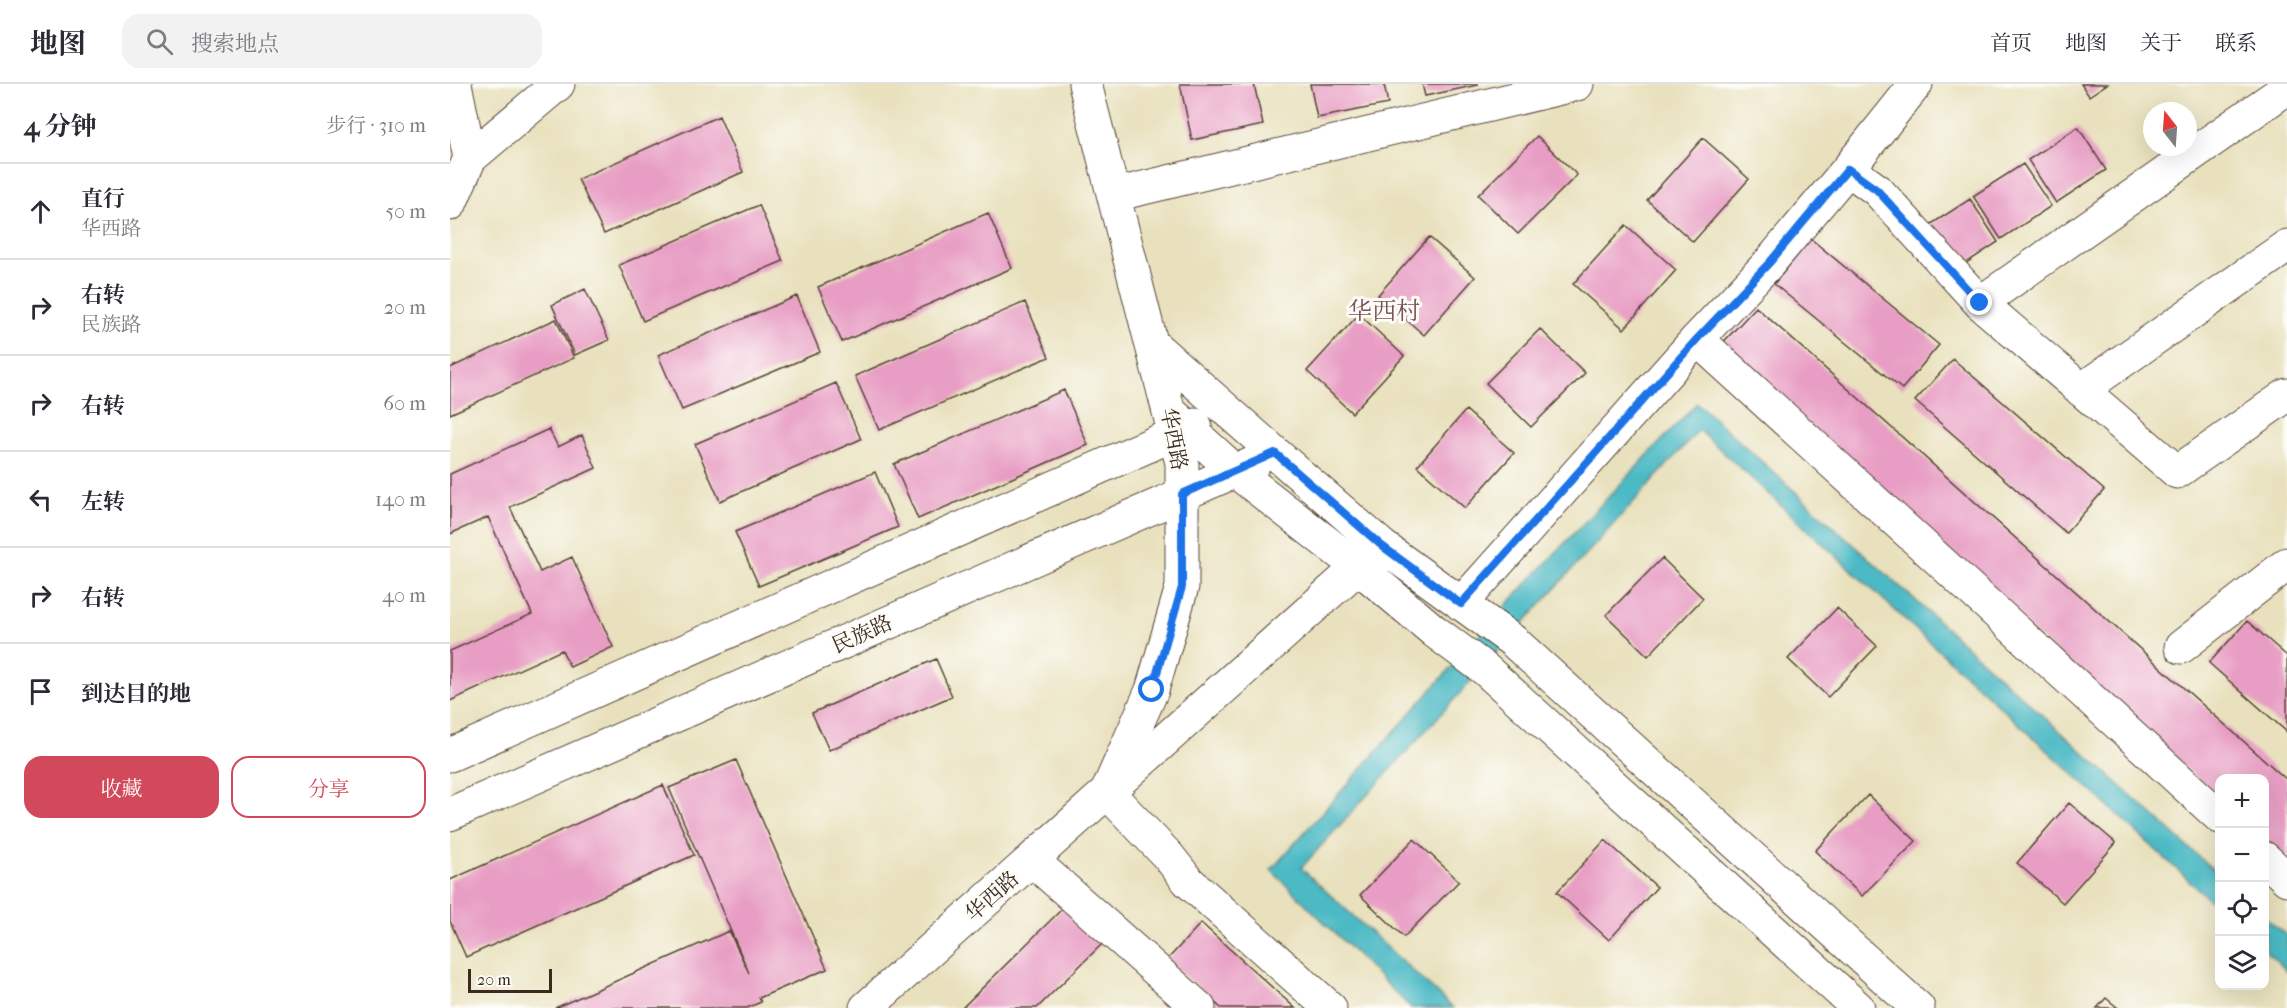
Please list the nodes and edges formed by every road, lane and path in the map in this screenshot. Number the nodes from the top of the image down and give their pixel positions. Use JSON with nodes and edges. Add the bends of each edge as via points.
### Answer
{"nodes":[{"id":1,"x":455,"y":84,"type":"edge"},
{"id":2,"x":558,"y":84,"type":"edge"},
{"id":3,"x":1085,"y":84,"type":"edge"},
{"id":4,"x":1577,"y":84,"type":"edge"},
{"id":5,"x":1916,"y":84,"type":"edge"},
{"id":6,"x":2287,"y":88,"type":"edge"},
{"id":7,"x":470,"y":158,"type":"junction"},
{"id":8,"x":1848,"y":169,"type":"junction"},
{"id":9,"x":1114,"y":195,"type":"junction"},
{"id":10,"x":450,"y":204,"type":"edge"},
{"id":11,"x":2287,"y":246,"type":"edge"},
{"id":12,"x":1980,"y":303,"type":"junction"},
{"id":13,"x":1697,"y":339,"type":"junction"},
{"id":14,"x":1152,"y":344,"type":"junction"},
{"id":15,"x":2081,"y":390,"type":"junction"},
{"id":16,"x":2287,"y":395,"type":"edge"},
{"id":17,"x":1227,"y":411,"type":"junction"},
{"id":18,"x":1177,"y":424,"type":"junction"},
{"id":19,"x":1275,"y":453,"type":"junction"},
{"id":20,"x":1235,"y":471,"type":"junction"},
{"id":21,"x":1182,"y":494,"type":"junction"},
{"id":22,"x":1370,"y":556,"type":"junction"},
{"id":23,"x":2287,"y":564,"type":"edge"},
{"id":24,"x":1474,"y":612,"type":"junction"},
{"id":25,"x":2181,"y":647,"type":"dead end"},
{"id":26,"x":450,"y":755,"type":"edge"},
{"id":27,"x":1107,"y":792,"type":"junction"},
{"id":28,"x":2215,"y":812,"type":"edge"},
{"id":29,"x":450,"y":814,"type":"edge"},
{"id":30,"x":1032,"y":860,"type":"junction"},
{"id":31,"x":2269,"y":862,"type":"edge"},
{"id":32,"x":2287,"y":879,"type":"edge"},
{"id":33,"x":866,"y":1008,"type":"edge"},
{"id":34,"x":1198,"y":1008,"type":"edge"},
{"id":35,"x":1330,"y":1008,"type":"edge"},
{"id":36,"x":1858,"y":1008,"type":"edge"},
{"id":37,"x":1918,"y":1008,"type":"edge"}],
"edges":[{"from":1,"to":7,"type":"street"},
{"from":2,"to":7,"type":"street"},
{"from":3,"to":9,"type":"street","name":"华西路"},
{"from":4,"to":9,"type":"street"},
{"from":5,"to":8,"type":"street"},
{"from":6,"to":12,"type":"street"},
{"from":7,"to":10,"type":"street"},
{"from":8,"to":12,"type":"street","via":[[1877,190]]},
{"from":8,"to":13,"type":"street","via":[[1770,262]]},
{"from":9,"to":14,"type":"street","name":"华西路"},
{"from":11,"to":15,"type":"street"},
{"from":12,"to":15,"type":"street"},
{"from":13,"to":24,"type":"street"},
{"from":13,"to":28,"type":"street"},
{"from":14,"to":17,"type":"street"},
{"from":14,"to":18,"type":"street","name":"华西路"},
{"from":15,"to":16,"type":"street","via":[[2177,472]]},
{"from":17,"to":18,"type":"street"},
{"from":17,"to":19,"type":"street"},
{"from":18,"to":20,"type":"street"},
{"from":18,"to":21,"type":"street","name":"华西路"},
{"from":18,"to":26,"type":"street"},
{"from":19,"to":20,"type":"street","name":"民族路"},
{"from":19,"to":22,"type":"street"},
{"from":20,"to":21,"type":"street","name":"民族路"},
{"from":20,"to":22,"type":"street"},
{"from":21,"to":27,"type":"street","name":"华西路","via":[[1182,587],[1152,690]]},
{"from":21,"to":29,"type":"street","name":"民族路"},
{"from":22,"to":24,"type":"street"},
{"from":22,"to":27,"type":"street"},
{"from":22,"to":36,"type":"street","via":[[1434,631],[1473,660]]},
{"from":23,"to":25,"type":"street"},
{"from":24,"to":37,"type":"street","via":[[1513,641]]},
{"from":27,"to":30,"type":"street","name":"华西路"},
{"from":27,"to":35,"type":"street","via":[[1188,881]]},
{"from":30,"to":33,"type":"street","name":"华西路"},
{"from":30,"to":34,"type":"street"},
{"from":31,"to":32,"type":"street"}]}
